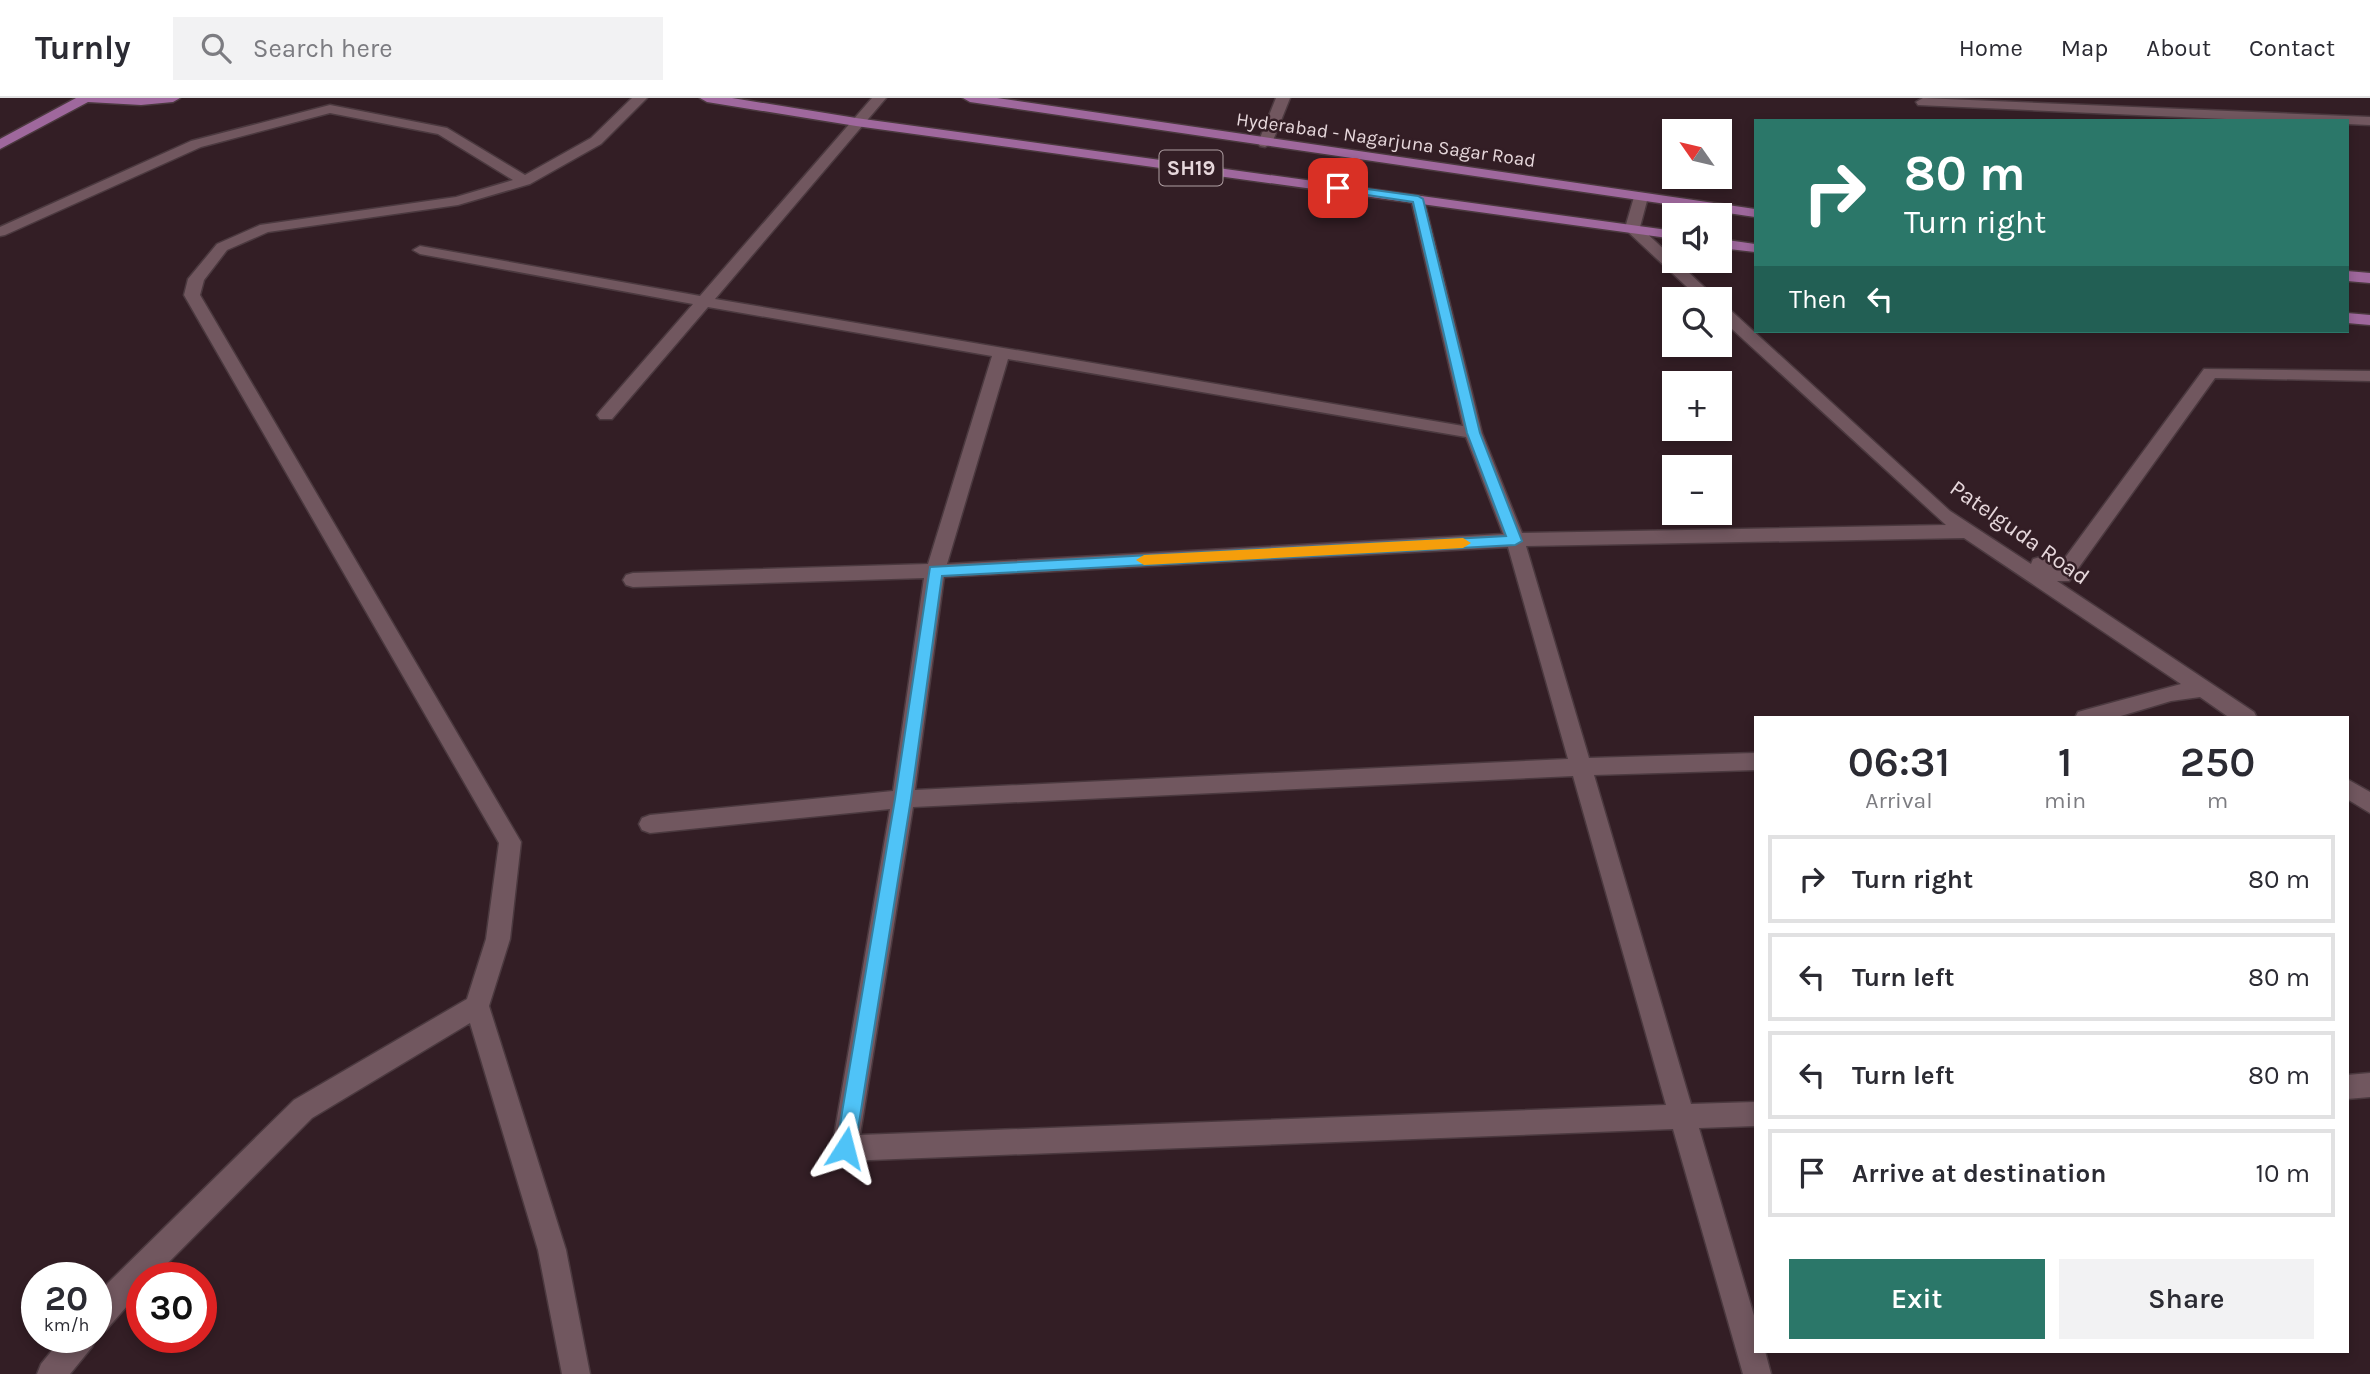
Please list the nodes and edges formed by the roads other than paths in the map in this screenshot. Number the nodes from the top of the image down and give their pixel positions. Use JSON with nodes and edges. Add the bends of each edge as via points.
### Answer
{"nodes":[{"id":1,"x":85,"y":98,"type":"edge"},
{"id":2,"x":173,"y":98,"type":"edge"},
{"id":3,"x":640,"y":98,"type":"edge"},
{"id":4,"x":707,"y":98,"type":"edge"},
{"id":5,"x":879,"y":98,"type":"edge"},
{"id":6,"x":970,"y":98,"type":"edge"},
{"id":7,"x":1283,"y":98,"type":"edge"},
{"id":8,"x":1923,"y":102,"type":"dead end"},
{"id":9,"x":2016,"y":102,"type":"edge"},
{"id":10,"x":2333,"y":119,"type":"edge"},
{"id":11,"x":2349,"y":120,"type":"edge"},
{"id":12,"x":2370,"y":121,"type":"edge"},
{"id":13,"x":856,"y":122,"type":"junction"},
{"id":14,"x":1265,"y":143,"type":"junction"},
{"id":15,"x":0,"y":145,"type":"edge"},
{"id":16,"x":525,"y":181,"type":"junction"},
{"id":17,"x":1641,"y":197,"type":"junction"},
{"id":18,"x":1418,"y":199,"type":"junction"},
{"id":19,"x":1754,"y":214,"type":"edge"},
{"id":20,"x":1632,"y":228,"type":"junction"},
{"id":21,"x":0,"y":232,"type":"edge"},
{"id":22,"x":1662,"y":233,"type":"edge"},
{"id":23,"x":1732,"y":245,"type":"edge"},
{"id":24,"x":1754,"y":248,"type":"edge"},
{"id":25,"x":420,"y":250,"type":"dead end"},
{"id":26,"x":2349,"y":276,"type":"edge"},
{"id":27,"x":2370,"y":278,"type":"edge"},
{"id":28,"x":1696,"y":287,"type":"edge"},
{"id":29,"x":701,"y":301,"type":"junction"},
{"id":30,"x":2349,"y":318,"type":"edge"},
{"id":31,"x":1732,"y":320,"type":"edge"},
{"id":32,"x":2370,"y":320,"type":"edge"},
{"id":33,"x":1002,"y":351,"type":"junction"},
{"id":34,"x":2370,"y":376,"type":"edge"},
{"id":35,"x":606,"y":415,"type":"dead end"},
{"id":36,"x":1473,"y":433,"type":"junction"},
{"id":37,"x":1944,"y":515,"type":"junction"},
{"id":38,"x":1970,"y":531,"type":"junction"},
{"id":39,"x":1515,"y":541,"type":"junction"},
{"id":40,"x":935,"y":571,"type":"junction"},
{"id":41,"x":634,"y":580,"type":"dead end"},
{"id":42,"x":2205,"y":688,"type":"junction"},
{"id":43,"x":2092,"y":716,"type":"edge"},
{"id":44,"x":2243,"y":716,"type":"edge"},
{"id":45,"x":1754,"y":761,"type":"edge"},
{"id":46,"x":1581,"y":767,"type":"junction"},
{"id":47,"x":2349,"y":789,"type":"edge"},
{"id":48,"x":903,"y":799,"type":"junction"},
{"id":49,"x":2370,"y":804,"type":"edge"},
{"id":50,"x":650,"y":824,"type":"dead end"},
{"id":51,"x":477,"y":1006,"type":"junction"},
{"id":52,"x":2370,"y":1085,"type":"edge"},
{"id":53,"x":2349,"y":1087,"type":"edge"},
{"id":54,"x":1754,"y":1114,"type":"edge"},
{"id":55,"x":1682,"y":1117,"type":"junction"},
{"id":56,"x":112,"y":1300,"type":"edge"},
{"id":57,"x":69,"y":1353,"type":"edge"},
{"id":58,"x":51,"y":1374,"type":"edge"},
{"id":59,"x":576,"y":1374,"type":"edge"},
{"id":60,"x":1757,"y":1374,"type":"edge"}],
"edges":[{"from":1,"to":2,"type":"main road"},
{"from":1,"to":15,"type":"main road"},
{"from":3,"to":16,"type":"street","via":[[596,141]]},
{"from":4,"to":13,"type":"main road","number":"SH19"},
{"from":5,"to":13,"type":"street"},
{"from":6,"to":14,"type":"main road","name":"Hyderabad - Nagarjuna Sagar Road","number":"SH19"},
{"from":7,"to":14,"type":"street"},
{"from":8,"to":9,"type":"street"},
{"from":9,"to":10,"type":"street"},
{"from":11,"to":12,"type":"street"},
{"from":13,"to":18,"type":"main road","number":"SH19"},
{"from":13,"to":29,"type":"street"},
{"from":14,"to":17,"type":"main road","name":"Hyderabad - Nagarjuna Sagar Road","number":"SH19"},
{"from":16,"to":21,"type":"street","via":[[442,131],[330,109],[196,144]]},
{"from":16,"to":51,"type":"street","via":[[458,201],[265,228],[222,247],[196,278],[192,295],[510,842],[498,939]]},
{"from":17,"to":19,"type":"main road","name":"Hyderabad - Nagarjuna Sagar Road","number":"SH19"},
{"from":17,"to":20,"type":"street"},
{"from":18,"to":20,"type":"main road","number":"SH19"},
{"from":18,"to":36,"type":"street"},
{"from":20,"to":22,"type":"main road","number":"SH19"},
{"from":20,"to":28,"type":"street"},
{"from":23,"to":24,"type":"main road"},
{"from":25,"to":29,"type":"street"},
{"from":26,"to":27,"type":"main road"},
{"from":29,"to":33,"type":"street"},
{"from":29,"to":35,"type":"street"},
{"from":30,"to":32,"type":"main road"},
{"from":31,"to":37,"type":"street","name":"Patelguda Road"},
{"from":33,"to":36,"type":"street"},
{"from":33,"to":40,"type":"street"},
{"from":34,"to":37,"type":"street","via":[[2210,373],[2062,576]]},
{"from":36,"to":39,"type":"street"},
{"from":37,"to":38,"type":"street","name":"Patelguda Road"},
{"from":38,"to":39,"type":"street"},
{"from":38,"to":42,"type":"street","name":"Patelguda Road"},
{"from":39,"to":40,"type":"street"},
{"from":39,"to":46,"type":"street"},
{"from":40,"to":41,"type":"street"},
{"from":40,"to":48,"type":"street"},
{"from":42,"to":43,"type":"street"},
{"from":42,"to":44,"type":"street","name":"Patelguda Road"},
{"from":45,"to":46,"type":"street"},
{"from":46,"to":48,"type":"street"},
{"from":46,"to":55,"type":"street"},
{"from":47,"to":49,"type":"street"},
{"from":48,"to":50,"type":"street"},
{"from":48,"to":55,"type":"street","via":[[845,1148]]},
{"from":51,"to":56,"type":"street","via":[[303,1108]]},
{"from":51,"to":59,"type":"street","via":[[552,1250]]},
{"from":52,"to":53,"type":"street"},
{"from":54,"to":55,"type":"street"},
{"from":55,"to":60,"type":"street"},
{"from":57,"to":58,"type":"street"}]}
